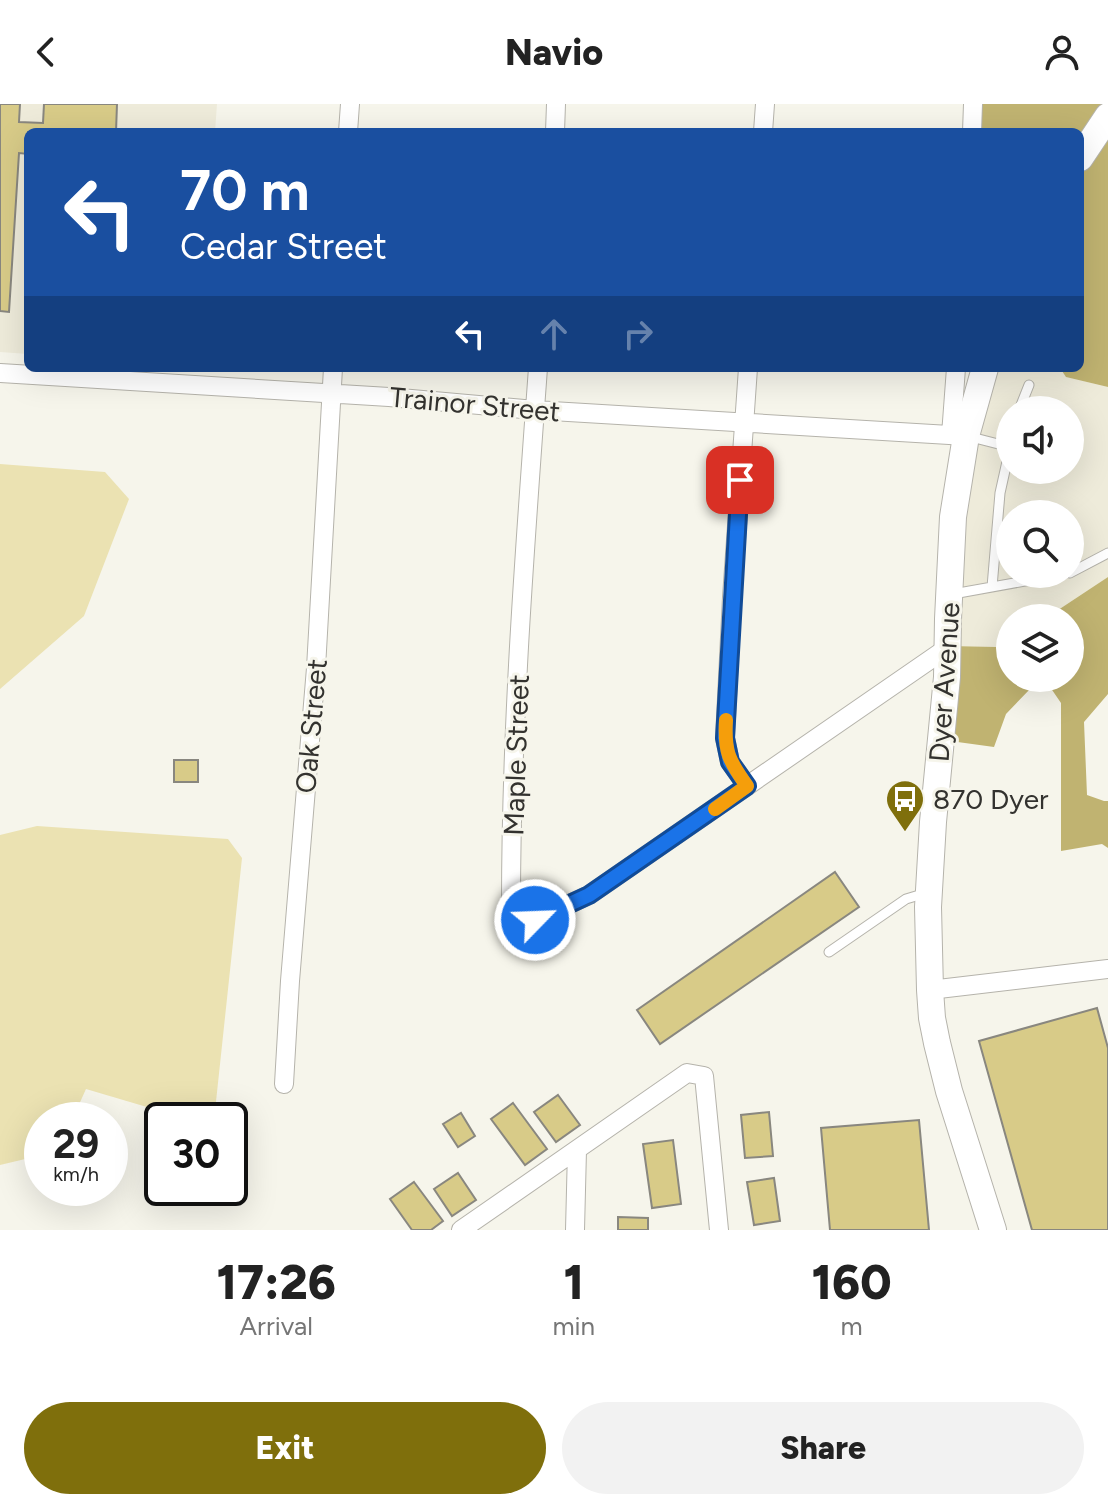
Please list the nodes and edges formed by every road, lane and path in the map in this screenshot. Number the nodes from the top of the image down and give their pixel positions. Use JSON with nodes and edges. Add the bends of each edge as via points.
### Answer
{"nodes":[{"id":1,"x":350,"y":104,"type":"edge"},
{"id":2,"x":556,"y":104,"type":"edge"},
{"id":3,"x":765,"y":104,"type":"edge"},
{"id":4,"x":973,"y":104,"type":"edge"},
{"id":5,"x":1108,"y":116,"type":"edge"},
{"id":6,"x":348,"y":128,"type":"edge"},
{"id":7,"x":555,"y":128,"type":"edge"},
{"id":8,"x":763,"y":128,"type":"edge"},
{"id":9,"x":972,"y":128,"type":"edge"},
{"id":10,"x":1084,"y":152,"type":"edge"},
{"id":11,"x":333,"y":372,"type":"edge"},
{"id":12,"x":538,"y":372,"type":"edge"},
{"id":13,"x":748,"y":372,"type":"edge"},
{"id":14,"x":956,"y":372,"type":"edge"},
{"id":15,"x":983,"y":372,"type":"edge"},
{"id":16,"x":0,"y":373,"type":"edge"},
{"id":17,"x":1029,"y":385,"type":"dead end"},
{"id":18,"x":331,"y":394,"type":"junction"},
{"id":19,"x":1025,"y":396,"type":"edge"},
{"id":20,"x":535,"y":410,"type":"junction"},
{"id":21,"x":744,"y":422,"type":"junction"},
{"id":22,"x":958,"y":436,"type":"junction"},
{"id":23,"x":996,"y":445,"type":"edge"},
{"id":24,"x":1002,"y":484,"type":"edge"},
{"id":25,"x":1108,"y":553,"type":"edge"},
{"id":26,"x":1084,"y":566,"type":"edge"},
{"id":27,"x":996,"y":586,"type":"edge"},
{"id":28,"x":992,"y":587,"type":"junction"},
{"id":29,"x":950,"y":595,"type":"junction"},
{"id":30,"x":947,"y":648,"type":"junction"},
{"id":31,"x":747,"y":786,"type":"junction"},
{"id":32,"x":929,"y":892,"type":"junction"},
{"id":33,"x":829,"y":952,"type":"dead end"},
{"id":34,"x":1108,"y":969,"type":"edge"},
{"id":35,"x":930,"y":990,"type":"junction"},
{"id":36,"x":284,"y":1084,"type":"dead end"},
{"id":37,"x":577,"y":1150,"type":"junction"},
{"id":38,"x":461,"y":1230,"type":"edge"},
{"id":39,"x":575,"y":1230,"type":"edge"},
{"id":40,"x":719,"y":1230,"type":"edge"},
{"id":41,"x":993,"y":1230,"type":"edge"}],
"edges":[{"from":1,"to":6,"type":"street"},
{"from":2,"to":7,"type":"street"},
{"from":3,"to":8,"type":"street"},
{"from":4,"to":9,"type":"street"},
{"from":5,"to":10,"type":"main road"},
{"from":11,"to":18,"type":"street","name":"Oak Street"},
{"from":12,"to":20,"type":"street","name":"Maple Street"},
{"from":13,"to":21,"type":"street"},
{"from":14,"to":22,"type":"street"},
{"from":15,"to":22,"type":"main road","name":"Dyer Avenue"},
{"from":16,"to":18,"type":"street","name":"Trainor Street"},
{"from":17,"to":19,"type":"lane"},
{"from":18,"to":20,"type":"street","name":"Trainor Street"},
{"from":18,"to":36,"type":"street","name":"Oak Street"},
{"from":20,"to":21,"type":"street","name":"Trainor Street"},
{"from":20,"to":31,"type":"street","name":"Maple Street","via":[[512,817],[511,904],[516,915],[535,920],[589,895]]},
{"from":21,"to":22,"type":"street","name":"Trainor Street"},
{"from":21,"to":31,"type":"street","via":[[725,738],[730,762]]},
{"from":22,"to":23,"type":"lane"},
{"from":22,"to":29,"type":"main road","name":"Dyer Avenue"},
{"from":24,"to":28,"type":"lane"},
{"from":25,"to":26,"type":"lane"},
{"from":27,"to":28,"type":"lane"},
{"from":28,"to":29,"type":"lane"},
{"from":29,"to":30,"type":"main road","name":"Dyer Avenue"},
{"from":30,"to":31,"type":"street","name":"Maple Street"},
{"from":30,"to":32,"type":"main road","name":"Dyer Avenue"},
{"from":32,"to":33,"type":"lane","via":[[906,899]]},
{"from":32,"to":35,"type":"main road","name":"Dyer Avenue"},
{"from":34,"to":35,"type":"street"},
{"from":35,"to":41,"type":"main road","name":"Dyer Avenue","via":[[949,1091]]},
{"from":37,"to":38,"type":"street"},
{"from":37,"to":39,"type":"street"},
{"from":37,"to":40,"type":"street","via":[[687,1073],[704,1076]]}]}
